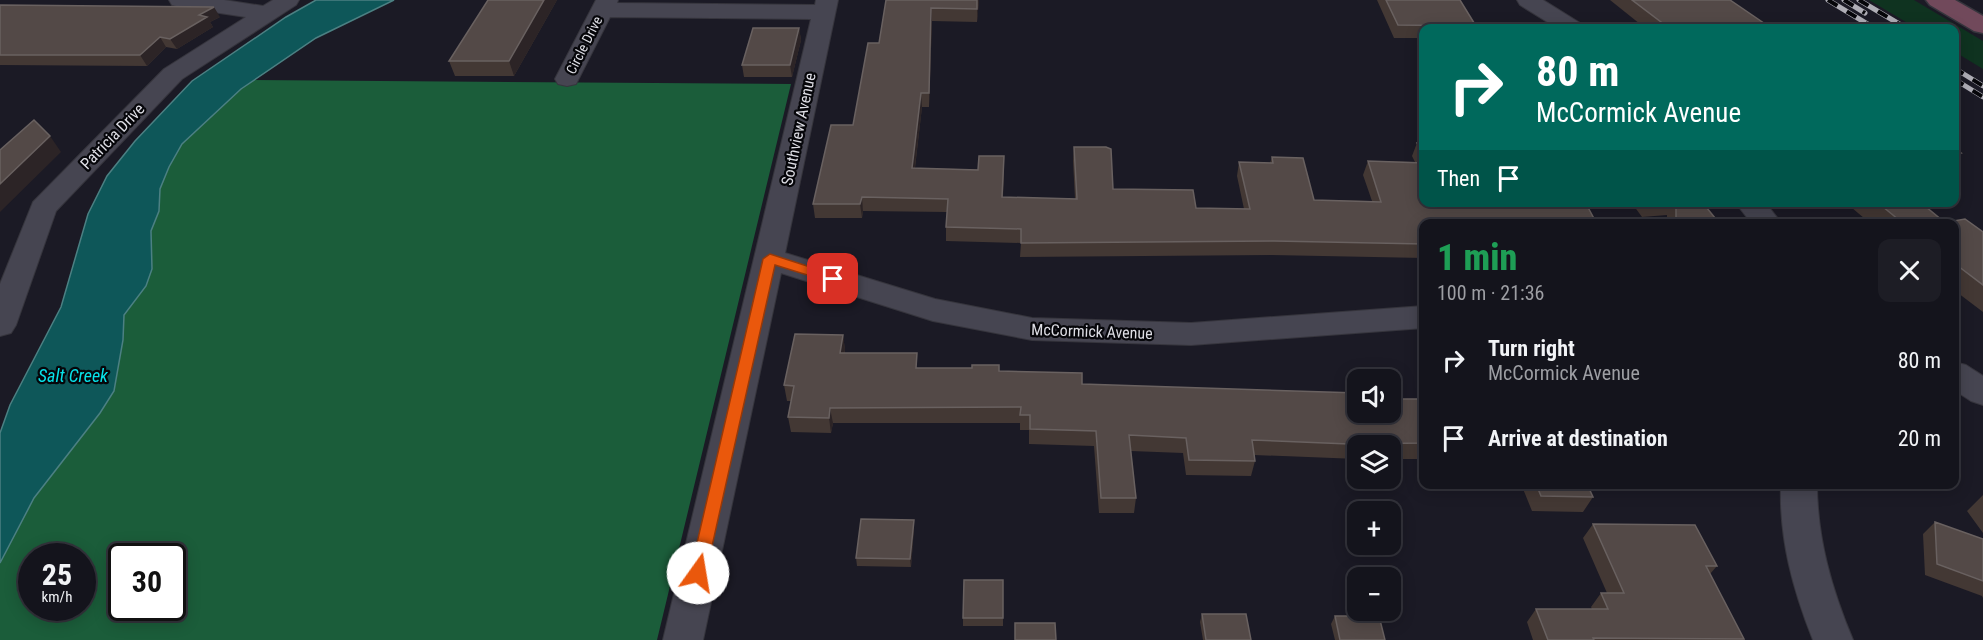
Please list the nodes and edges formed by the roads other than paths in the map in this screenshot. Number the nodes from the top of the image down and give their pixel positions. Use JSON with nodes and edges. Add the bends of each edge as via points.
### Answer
{"nodes":[{"id":1,"x":180,"y":0,"type":"edge"},
{"id":2,"x":288,"y":0,"type":"edge"},
{"id":3,"x":1528,"y":0,"type":"edge"},
{"id":4,"x":1938,"y":0,"type":"edge"},
{"id":5,"x":605,"y":5,"type":"edge"},
{"id":6,"x":826,"y":6,"type":"edge"},
{"id":7,"x":265,"y":14,"type":"junction"},
{"id":8,"x":1566,"y":24,"type":"edge"},
{"id":9,"x":1983,"y":26,"type":"edge"},
{"id":10,"x":567,"y":79,"type":"dead end"},
{"id":11,"x":1753,"y":207,"type":"edge"},
{"id":12,"x":1764,"y":219,"type":"edge"},
{"id":13,"x":770,"y":259,"type":"junction"},
{"id":14,"x":1419,"y":317,"type":"edge"},
{"id":15,"x":0,"y":325,"type":"edge"},
{"id":16,"x":1959,"y":377,"type":"edge"},
{"id":17,"x":1983,"y":392,"type":"edge"},
{"id":18,"x":1959,"y":397,"type":"edge"},
{"id":19,"x":1983,"y":401,"type":"edge"},
{"id":20,"x":1799,"y":489,"type":"edge"},
{"id":21,"x":683,"y":640,"type":"edge"},
{"id":22,"x":1833,"y":640,"type":"edge"}],
"edges":[{"from":1,"to":7,"type":"street"},
{"from":2,"to":7,"type":"street","name":"Patricia Drive"},
{"from":3,"to":8,"type":"street"},
{"from":4,"to":9,"type":"street"},
{"from":5,"to":6,"type":"street","name":"Circle Drive"},
{"from":5,"to":10,"type":"street","name":"Circle Drive"},
{"from":6,"to":13,"type":"street","name":"Southview Avenue"},
{"from":7,"to":15,"type":"street","name":"Patricia Drive","via":[[173,74],[43,208]]},
{"from":11,"to":12,"type":"street"},
{"from":13,"to":14,"type":"street","name":"McCormick Avenue","via":[[933,310],[1032,329],[1256,332],[1342,321]]},
{"from":13,"to":21,"type":"street","name":"Southview Avenue"},
{"from":16,"to":17,"type":"street"},
{"from":18,"to":19,"type":"street"},
{"from":20,"to":22,"type":"street","via":[[1803,539]]}]}
